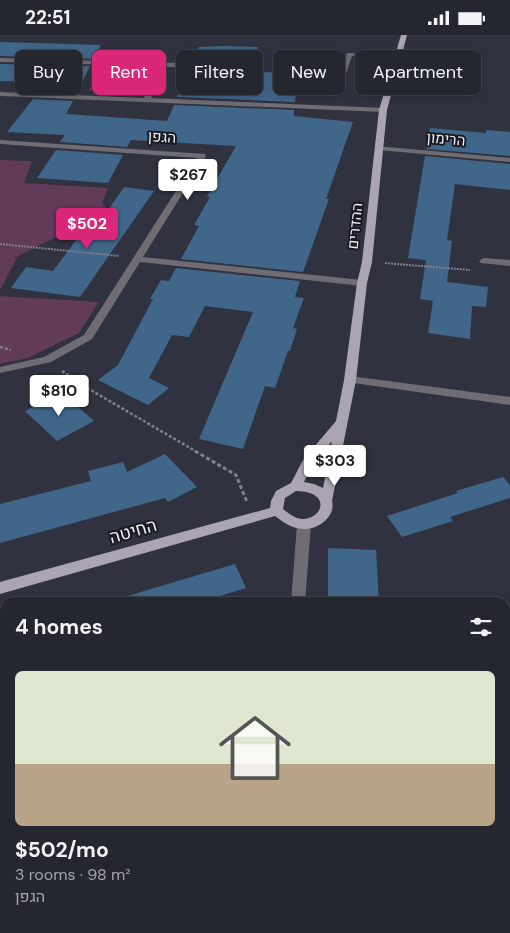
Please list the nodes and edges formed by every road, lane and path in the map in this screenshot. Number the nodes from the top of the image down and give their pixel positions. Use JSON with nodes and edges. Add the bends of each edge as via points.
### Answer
{"nodes":[{"id":1,"x":404,"y":35,"type":"edge"},
{"id":2,"x":400,"y":50,"type":"edge"},
{"id":3,"x":355,"y":54,"type":"edge"},
{"id":4,"x":0,"y":60,"type":"edge"},
{"id":5,"x":92,"y":63,"type":"edge"},
{"id":6,"x":345,"y":67,"type":"edge"},
{"id":7,"x":0,"y":94,"type":"edge"},
{"id":8,"x":149,"y":95,"type":"edge"},
{"id":9,"x":387,"y":95,"type":"edge"},
{"id":10,"x":147,"y":100,"type":"junction"},
{"id":11,"x":383,"y":110,"type":"junction"},
{"id":12,"x":0,"y":143,"type":"edge"},
{"id":13,"x":379,"y":148,"type":"junction"},
{"id":14,"x":510,"y":160,"type":"edge"},
{"id":15,"x":0,"y":244,"type":"edge"},
{"id":16,"x":139,"y":259,"type":"junction"},
{"id":17,"x":484,"y":261,"type":"joint"},
{"id":18,"x":367,"y":262,"type":"junction"},
{"id":19,"x":510,"y":263,"type":"edge"},
{"id":20,"x":362,"y":283,"type":"junction"},
{"id":21,"x":47,"y":360,"type":"junction"},
{"id":22,"x":0,"y":370,"type":"edge"},
{"id":23,"x":350,"y":380,"type":"junction"},
{"id":24,"x":510,"y":401,"type":"edge"},
{"id":25,"x":342,"y":422,"type":"junction"},
{"id":26,"x":296,"y":486,"type":"junction"},
{"id":27,"x":327,"y":499,"type":"junction"},
{"id":28,"x":277,"y":511,"type":"junction"},
{"id":29,"x":253,"y":516,"type":"junction"},
{"id":30,"x":304,"y":524,"type":"junction"},
{"id":31,"x":0,"y":588,"type":"edge"},
{"id":32,"x":298,"y":597,"type":"edge"}],
"edges":[{"from":1,"to":2,"type":"main road","name":"ההדרים"},
{"from":3,"to":6,"type":"street","via":[[349,54]]},
{"from":4,"to":5,"type":"street"},
{"from":7,"to":10,"type":"street"},
{"from":8,"to":10,"type":"street"},
{"from":9,"to":11,"type":"main road","name":"ההדרים"},
{"from":10,"to":11,"type":"street"},
{"from":11,"to":13,"type":"main road","name":"ההדרים"},
{"from":12,"to":16,"type":"street","name":"הגפן","via":[[202,156]]},
{"from":13,"to":14,"type":"street","name":"הרימון"},
{"from":13,"to":18,"type":"main road","name":"ההדרים"},
{"from":15,"to":16,"type":"path"},
{"from":16,"to":20,"type":"street"},
{"from":16,"to":21,"type":"street","name":"הגפן","via":[[88,337]]},
{"from":17,"to":18,"type":"path","via":[[475,271]]},
{"from":17,"to":19,"type":"street"},
{"from":18,"to":20,"type":"main road","name":"ההדרים"},
{"from":20,"to":23,"type":"main road","name":"ההדרים"},
{"from":21,"to":22,"type":"street","name":"הגפן"},
{"from":21,"to":29,"type":"path","via":[[89,389],[236,475]]},
{"from":23,"to":24,"type":"street"},
{"from":23,"to":25,"type":"main road","name":"ההדרים"},
{"from":25,"to":26,"type":"main road","name":"ההדרים","via":[[308,463]]},
{"from":25,"to":27,"type":"main road","name":"ההדרים"},
{"from":26,"to":27,"type":"main road","via":[[314,488]]},
{"from":26,"to":28,"type":"main road","via":[[280,494]]},
{"from":27,"to":30,"type":"main road","via":[[325,514]]},
{"from":28,"to":29,"type":"main road","name":"החיטה"},
{"from":28,"to":30,"type":"main road","via":[[286,519]]},
{"from":29,"to":31,"type":"main road","name":"החיטה"},
{"from":30,"to":32,"type":"street"}]}
